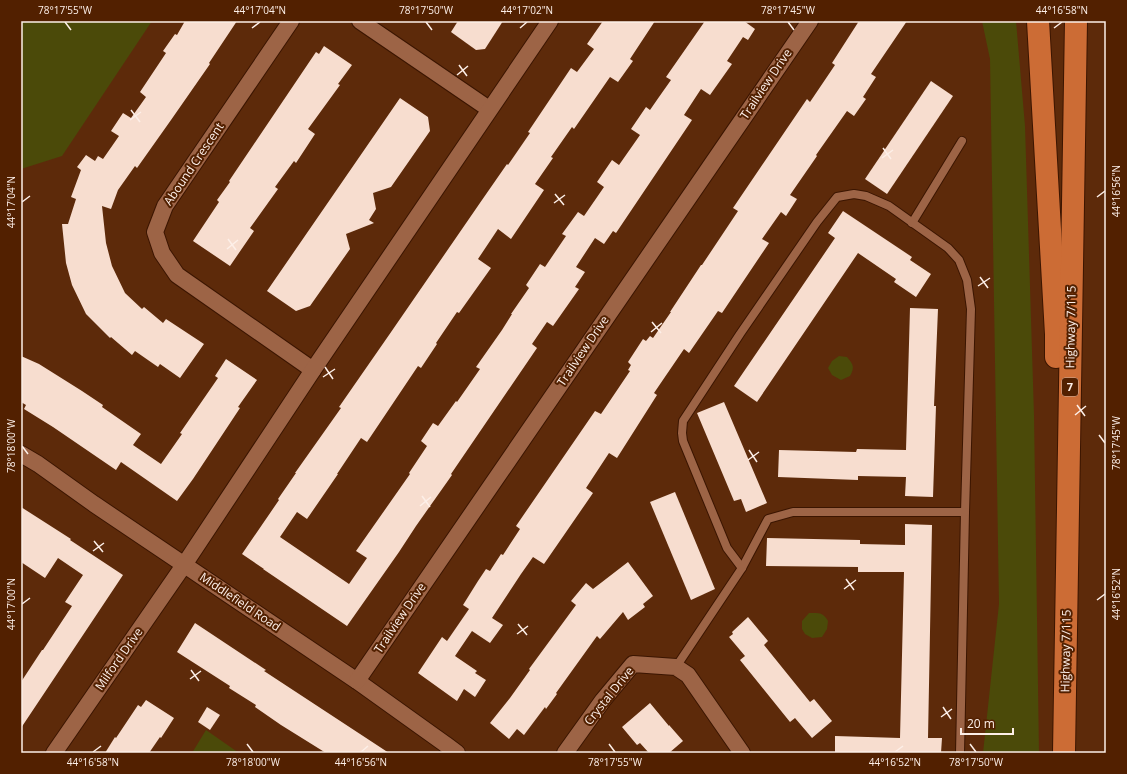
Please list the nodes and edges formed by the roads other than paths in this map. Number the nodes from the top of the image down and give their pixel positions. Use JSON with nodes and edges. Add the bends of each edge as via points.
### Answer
{"nodes":[{"id":1,"x":291,"y":21,"type":"edge"},
{"id":2,"x":360,"y":21,"type":"edge"},
{"id":3,"x":550,"y":21,"type":"edge"},
{"id":4,"x":810,"y":21,"type":"edge"},
{"id":5,"x":1038,"y":21,"type":"edge"},
{"id":6,"x":1076,"y":21,"type":"edge"},
{"id":7,"x":489,"y":109,"type":"junction"},
{"id":8,"x":962,"y":141,"type":"dead end"},
{"id":9,"x":912,"y":223,"type":"junction"},
{"id":10,"x":313,"y":370,"type":"junction"},
{"id":11,"x":21,"y":454,"type":"edge"},
{"id":12,"x":965,"y":512,"type":"junction"},
{"id":13,"x":184,"y":565,"type":"junction"},
{"id":14,"x":742,"y":568,"type":"junction"},
{"id":15,"x":1067,"y":612,"type":"junction"},
{"id":16,"x":676,"y":667,"type":"junction"},
{"id":17,"x":357,"y":681,"type":"junction"},
{"id":18,"x":54,"y":753,"type":"edge"},
{"id":19,"x":457,"y":753,"type":"edge"},
{"id":20,"x":565,"y":753,"type":"edge"},
{"id":21,"x":742,"y":753,"type":"edge"},
{"id":22,"x":960,"y":753,"type":"edge"},
{"id":23,"x":1064,"y":753,"type":"edge"}],
"edges":[{"from":1,"to":10,"type":"street","name":"Abound Crescent","via":[[165,206],[155,232],[162,253],[177,275]]},
{"from":2,"to":7,"type":"street"},
{"from":3,"to":7,"type":"street"},
{"from":4,"to":17,"type":"street","name":"Trailview Drive"},
{"from":5,"to":15,"type":"highway","via":[[1056,334],[1053,514]]},
{"from":6,"to":15,"type":"highway","name":"Highway 7/115","number":"7"},
{"from":7,"to":10,"type":"street"},
{"from":8,"to":9,"type":"lane"},
{"from":9,"to":12,"type":"lane","via":[[948,248],[959,260],[967,280],[971,309]]},
{"from":9,"to":14,"type":"lane","via":[[888,206],[866,196],[854,194],[837,197],[799,248],[683,421],[683,442],[727,548]]},
{"from":10,"to":13,"type":"street"},
{"from":11,"to":13,"type":"street","name":"Middlefield Road"},
{"from":12,"to":14,"type":"lane","via":[[794,512],[768,519]]},
{"from":12,"to":22,"type":"lane"},
{"from":13,"to":17,"type":"street","name":"Middlefield Road"},
{"from":13,"to":18,"type":"street","name":"Milford Drive"},
{"from":14,"to":16,"type":"lane"},
{"from":15,"to":23,"type":"highway","name":"Highway 7/115","number":"7"},
{"from":16,"to":20,"type":"street","name":"Crystal Drive","via":[[633,664]]},
{"from":16,"to":21,"type":"street","via":[[688,676]]},
{"from":17,"to":19,"type":"street","name":"Middlefield Road"}]}
